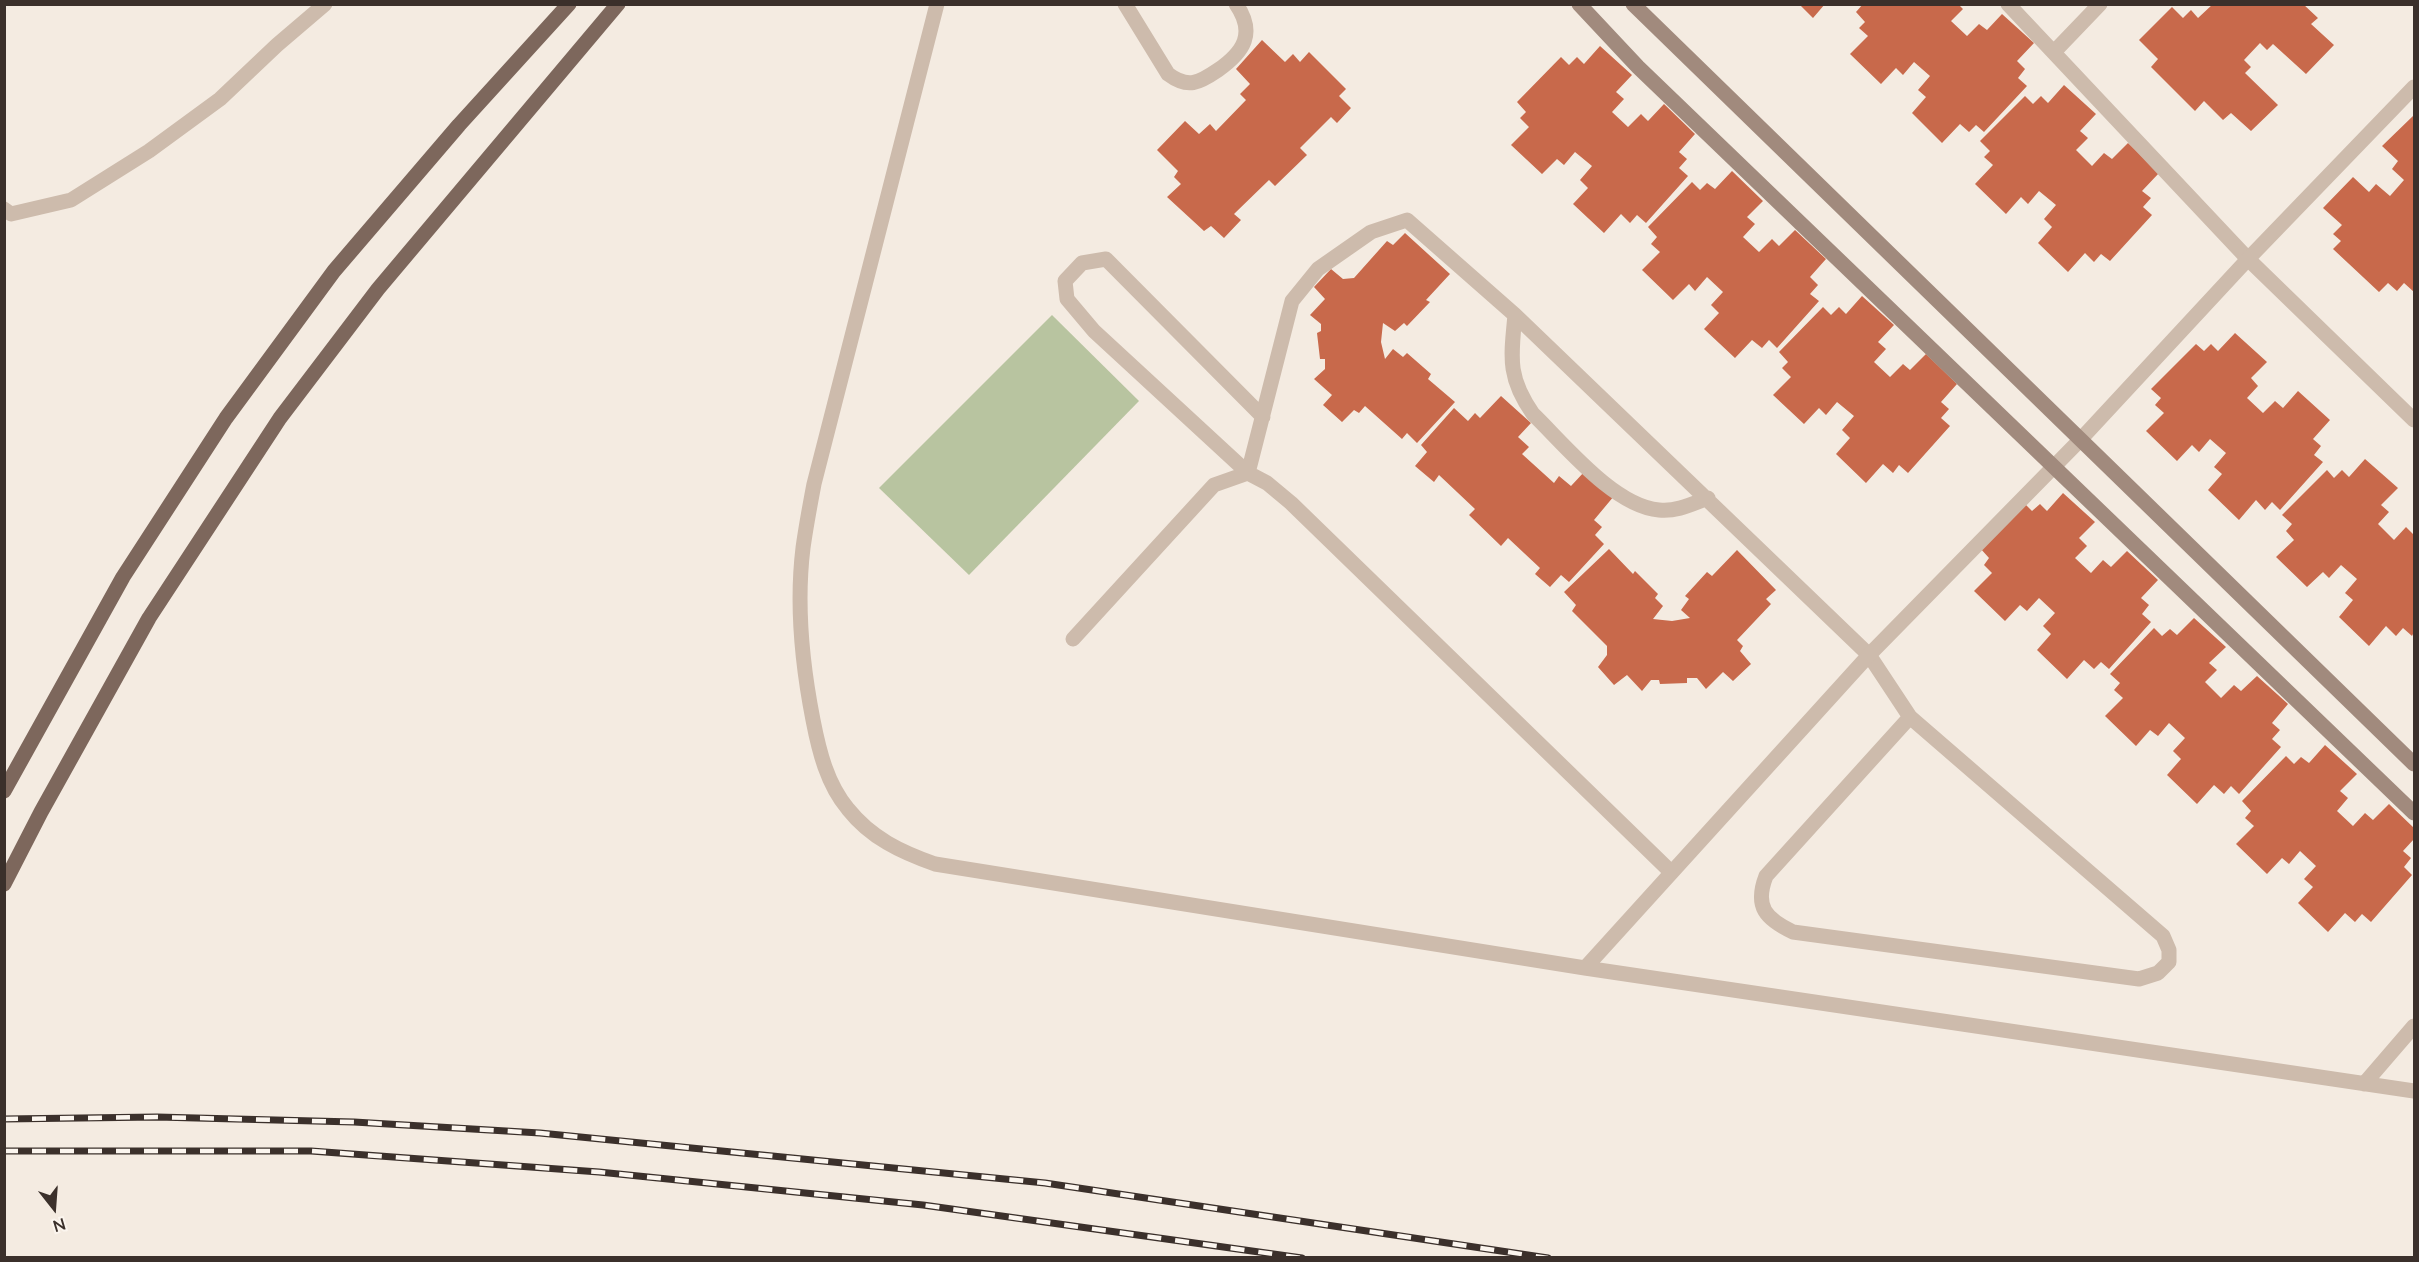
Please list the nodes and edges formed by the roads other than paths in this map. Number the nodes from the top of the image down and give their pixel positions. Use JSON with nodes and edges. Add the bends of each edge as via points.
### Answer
{"nodes":[{"id":1,"x":325,"y":4,"type":"edge"},
{"id":2,"x":569,"y":4,"type":"edge"},
{"id":3,"x":618,"y":4,"type":"edge"},
{"id":4,"x":938,"y":4,"type":"edge"},
{"id":5,"x":1125,"y":4,"type":"edge"},
{"id":6,"x":1236,"y":4,"type":"edge"},
{"id":7,"x":1580,"y":4,"type":"edge"},
{"id":8,"x":1633,"y":4,"type":"edge"},
{"id":9,"x":2008,"y":4,"type":"edge"},
{"id":10,"x":2100,"y":4,"type":"edge"},
{"id":11,"x":2054,"y":52,"type":"junction"},
{"id":12,"x":2415,"y":87,"type":"edge"},
{"id":13,"x":4,"y":209,"type":"edge"},
{"id":14,"x":2248,"y":259,"type":"junction"},
{"id":15,"x":1515,"y":315,"type":"junction"},
{"id":16,"x":1263,"y":417,"type":"junction"},
{"id":17,"x":2415,"y":420,"type":"edge"},
{"id":18,"x":2081,"y":439,"type":"junction"},
{"id":19,"x":2054,"y":467,"type":"junction"},
{"id":20,"x":1248,"y":473,"type":"junction"},
{"id":21,"x":1708,"y":498,"type":"junction"},
{"id":22,"x":1073,"y":639,"type":"dead end"},
{"id":23,"x":1869,"y":655,"type":"junction"},
{"id":24,"x":1910,"y":717,"type":"junction"},
{"id":25,"x":2415,"y":764,"type":"edge"},
{"id":26,"x":4,"y":791,"type":"edge"},
{"id":27,"x":2415,"y":813,"type":"edge"},
{"id":28,"x":1671,"y":872,"type":"junction"},
{"id":29,"x":4,"y":884,"type":"edge"},
{"id":30,"x":1585,"y":968,"type":"junction"},
{"id":31,"x":2415,"y":1026,"type":"edge"},
{"id":32,"x":2364,"y":1084,"type":"junction"},
{"id":33,"x":2415,"y":1091,"type":"edge"}],
"edges":[{"from":1,"to":13,"type":"street","via":[[220,99],[149,151],[71,200],[11,214]]},
{"from":2,"to":26,"type":"main road","via":[[334,271],[226,418],[123,577]]},
{"from":3,"to":29,"type":"main road","via":[[378,289],[280,418],[149,618]]},
{"from":4,"to":30,"type":"street","via":[[814,484],[803,549],[800,615],[805,680],[829,778],[847,808],[872,834],[902,852],[935,864]]},
{"from":5,"to":6,"type":"street","via":[[1168,74],[1187,83],[1208,77],[1241,50],[1246,27]]},
{"from":7,"to":19,"type":"street","via":[[1638,68]]},
{"from":8,"to":18,"type":"street"},
{"from":9,"to":11,"type":"street"},
{"from":10,"to":11,"type":"street"},
{"from":11,"to":14,"type":"street"},
{"from":12,"to":14,"type":"street"},
{"from":14,"to":17,"type":"street"},
{"from":14,"to":18,"type":"street"},
{"from":15,"to":16,"type":"street","via":[[1407,220],[1371,232],[1318,269],[1292,301]]},
{"from":15,"to":21,"type":"street"},
{"from":15,"to":21,"type":"street","via":[[1511,361],[1524,400],[1533,414],[1613,492],[1633,504],[1659,510],[1682,508]]},
{"from":16,"to":20,"type":"street"},
{"from":16,"to":20,"type":"street","via":[[1106,259],[1082,263],[1065,281],[1067,299],[1094,331]]},
{"from":18,"to":19,"type":"street"},
{"from":18,"to":25,"type":"street"},
{"from":19,"to":23,"type":"street"},
{"from":19,"to":27,"type":"street"},
{"from":20,"to":22,"type":"street","via":[[1214,485]]},
{"from":20,"to":28,"type":"street","via":[[1291,503]]},
{"from":21,"to":23,"type":"street"},
{"from":23,"to":24,"type":"street"},
{"from":23,"to":28,"type":"street"},
{"from":24,"to":24,"type":"street","via":[[1766,876],[1760,892],[1762,908],[1774,923],[1793,932],[2139,979],[2158,973],[2169,963],[2163,936]]},
{"from":28,"to":30,"type":"street"},
{"from":30,"to":32,"type":"street"},
{"from":31,"to":32,"type":"street"},
{"from":32,"to":33,"type":"street"}]}
